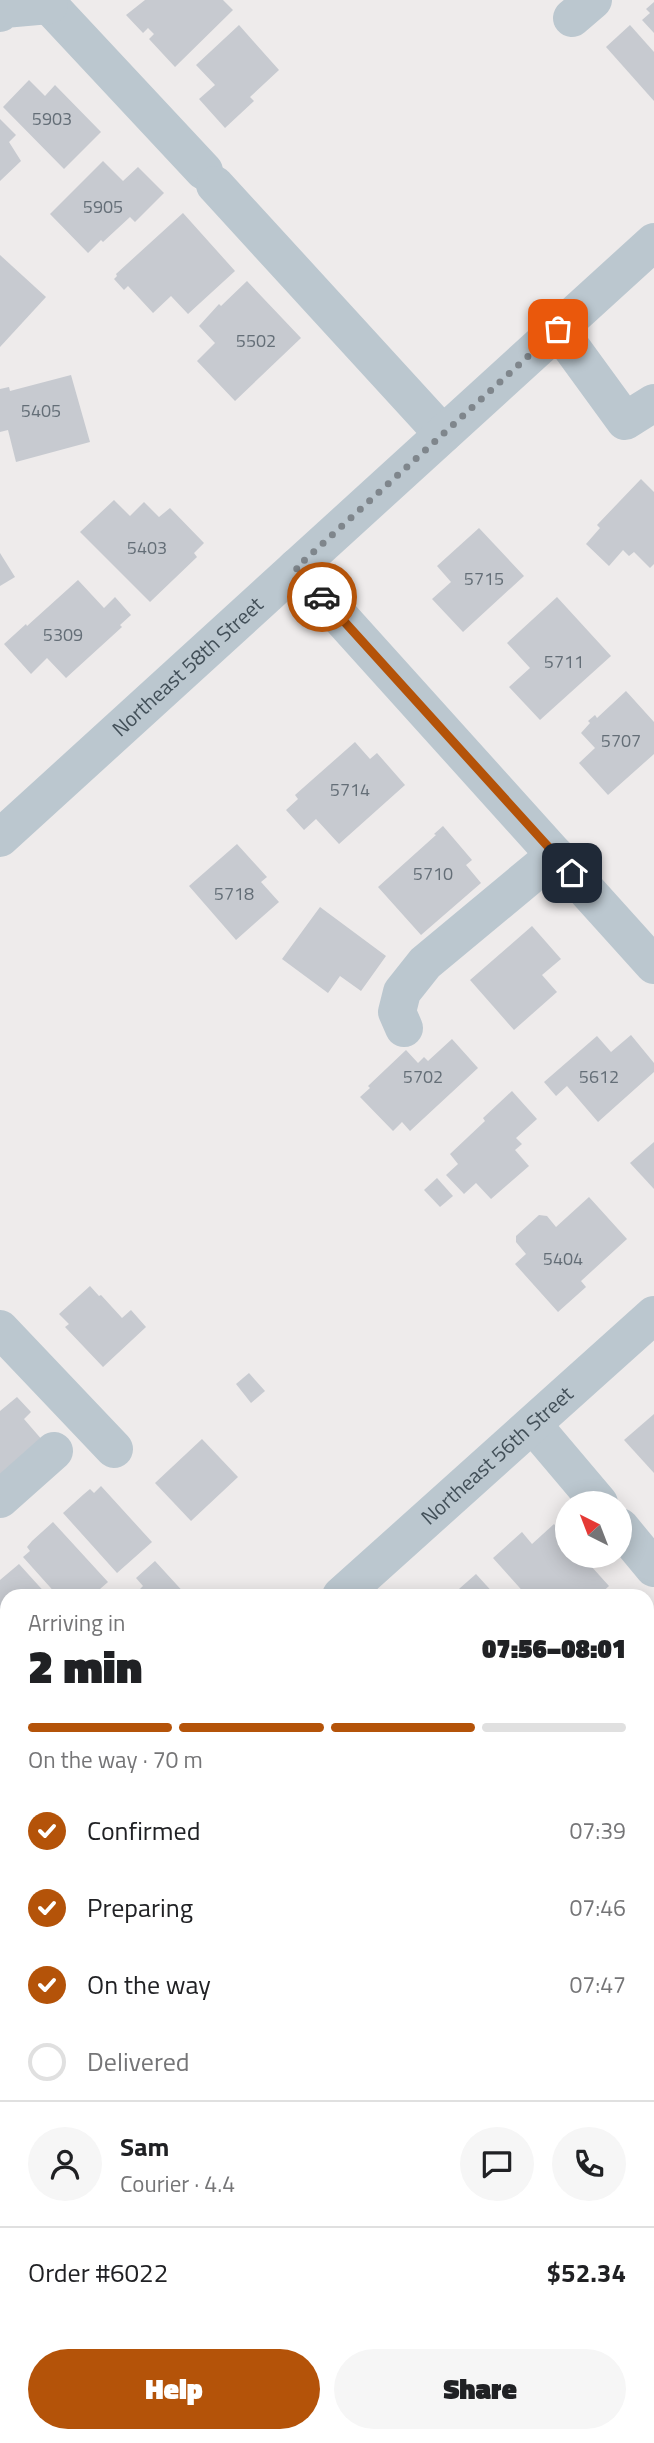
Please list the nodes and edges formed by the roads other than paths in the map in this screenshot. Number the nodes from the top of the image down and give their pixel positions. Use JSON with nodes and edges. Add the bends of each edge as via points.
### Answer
{"nodes":[{"id":1,"x":51,"y":3,"type":"edge"},
{"id":2,"x":0,"y":13,"type":"edge"},
{"id":3,"x":654,"y":242,"type":"edge"},
{"id":4,"x":558,"y":329,"type":"junction"},
{"id":5,"x":654,"y":403,"type":"edge"},
{"id":6,"x":443,"y":434,"type":"junction"},
{"id":7,"x":296,"y":568,"type":"junction"},
{"id":8,"x":0,"y":838,"type":"edge"},
{"id":9,"x":555,"y":855,"type":"junction"},
{"id":10,"x":654,"y":965,"type":"edge"},
{"id":11,"x":404,"y":1028,"type":"dead end"},
{"id":12,"x":654,"y":1315,"type":"edge"},
{"id":13,"x":0,"y":1329,"type":"edge"},
{"id":14,"x":533,"y":1425,"type":"junction"},
{"id":15,"x":114,"y":1449,"type":"dead end"},
{"id":16,"x":54,"y":1451,"type":"dead end"},
{"id":17,"x":589,"y":1491,"type":"edge"},
{"id":18,"x":0,"y":1499,"type":"edge"},
{"id":19,"x":632,"y":1541,"type":"edge"},
{"id":20,"x":654,"y":1568,"type":"edge"},
{"id":21,"x":349,"y":1589,"type":"edge"}],
"edges":[{"from":1,"to":2,"type":"street"},
{"from":1,"to":6,"type":"street"},
{"from":3,"to":4,"type":"street","name":"Northeast 58th Street"},
{"from":4,"to":5,"type":"street","via":[[625,421]]},
{"from":4,"to":6,"type":"street","name":"Northeast 58th Street"},
{"from":6,"to":7,"type":"street","name":"Northeast 58th Street"},
{"from":7,"to":8,"type":"street","name":"Northeast 58th Street"},
{"from":7,"to":9,"type":"street"},
{"from":9,"to":10,"type":"street"},
{"from":9,"to":11,"type":"street","via":[[425,963],[402,992],[397,1012]]},
{"from":12,"to":14,"type":"street","name":"Northeast 56th Street"},
{"from":13,"to":15,"type":"street"},
{"from":14,"to":17,"type":"street"},
{"from":14,"to":21,"type":"street","name":"Northeast 56th Street"},
{"from":16,"to":18,"type":"street"},
{"from":19,"to":20,"type":"street"}]}
